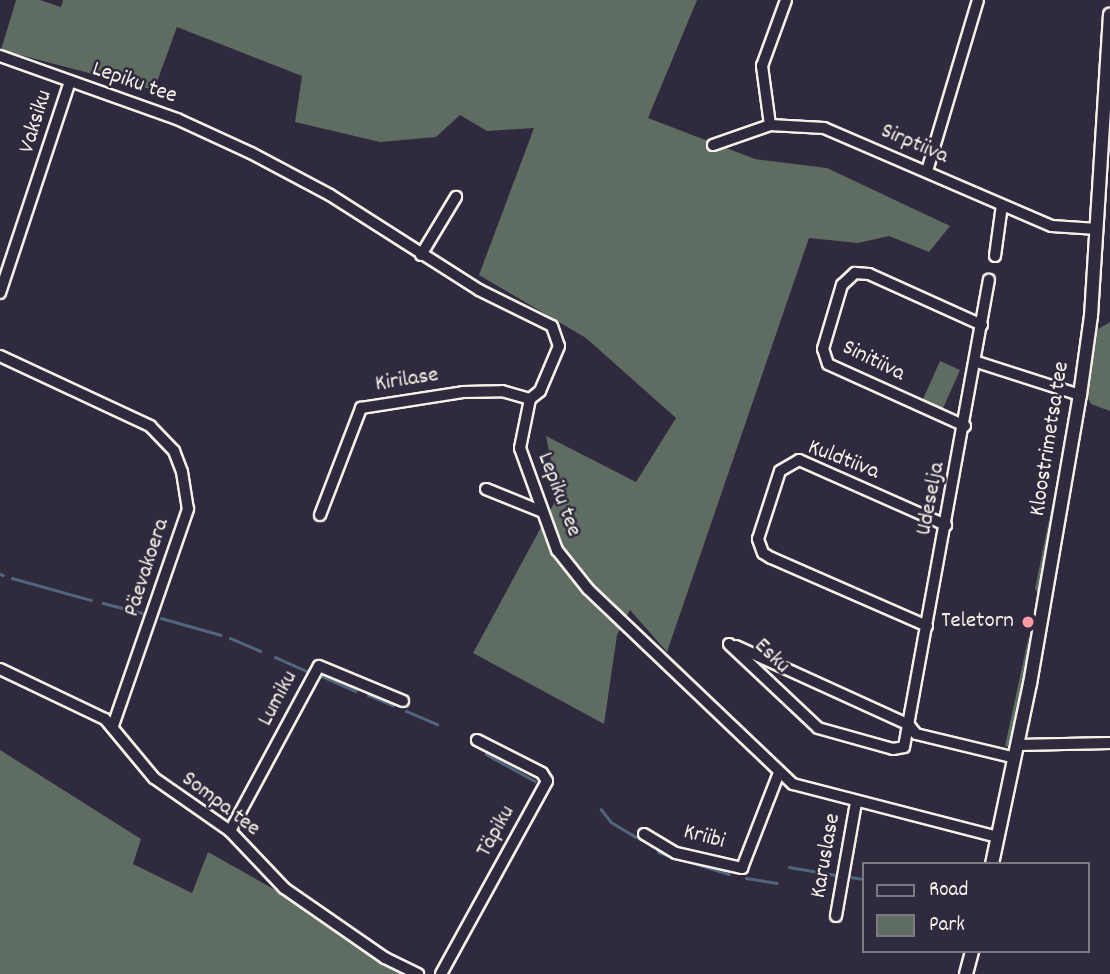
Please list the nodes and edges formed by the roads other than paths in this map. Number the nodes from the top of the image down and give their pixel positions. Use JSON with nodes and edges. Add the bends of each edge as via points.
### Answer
{"nodes":[{"id":1,"x":786,"y":0,"type":"edge"},
{"id":2,"x":978,"y":0,"type":"edge"},
{"id":3,"x":1110,"y":15,"type":"edge"},
{"id":4,"x":0,"y":56,"type":"edge"},
{"id":5,"x":1108,"y":78,"type":"edge"},
{"id":6,"x":70,"y":82,"type":"junction"},
{"id":7,"x":770,"y":125,"type":"junction"},
{"id":8,"x":713,"y":145,"type":"dead end"},
{"id":9,"x":927,"y":171,"type":"junction"},
{"id":10,"x":456,"y":197,"type":"dead end"},
{"id":11,"x":1002,"y":205,"type":"junction"},
{"id":12,"x":1097,"y":229,"type":"junction"},
{"id":13,"x":421,"y":255,"type":"junction"},
{"id":14,"x":995,"y":256,"type":"dead end"},
{"id":15,"x":989,"y":281,"type":"dead end"},
{"id":16,"x":0,"y":293,"type":"edge"},
{"id":17,"x":982,"y":325,"type":"junction"},
{"id":18,"x":0,"y":356,"type":"edge"},
{"id":19,"x":977,"y":362,"type":"junction"},
{"id":20,"x":1080,"y":395,"type":"junction"},
{"id":21,"x":530,"y":399,"type":"junction"},
{"id":22,"x":965,"y":426,"type":"junction"},
{"id":23,"x":486,"y":489,"type":"dead end"},
{"id":24,"x":543,"y":512,"type":"junction"},
{"id":25,"x":320,"y":515,"type":"dead end"},
{"id":26,"x":946,"y":525,"type":"junction"},
{"id":27,"x":927,"y":626,"type":"junction"},
{"id":28,"x":0,"y":669,"type":"edge"},
{"id":29,"x":404,"y":701,"type":"dead end"},
{"id":30,"x":909,"y":725,"type":"junction"},
{"id":31,"x":113,"y":726,"type":"junction"},
{"id":32,"x":477,"y":740,"type":"dead end"},
{"id":33,"x":1110,"y":743,"type":"edge"},
{"id":34,"x":1016,"y":752,"type":"junction"},
{"id":35,"x":778,"y":775,"type":"junction"},
{"id":36,"x":856,"y":802,"type":"junction"},
{"id":37,"x":230,"y":831,"type":"junction"},
{"id":38,"x":644,"y":834,"type":"dead end"},
{"id":39,"x":998,"y":838,"type":"junction"},
{"id":40,"x":992,"y":862,"type":"edge"},
{"id":41,"x":836,"y":916,"type":"dead end"},
{"id":42,"x":971,"y":953,"type":"edge"},
{"id":43,"x":418,"y":974,"type":"edge"},
{"id":44,"x":441,"y":974,"type":"edge"},
{"id":45,"x":966,"y":974,"type":"edge"}],
"edges":[{"from":1,"to":7,"type":"street","via":[[762,66]]},
{"from":2,"to":9,"type":"street"},
{"from":3,"to":5,"type":"main road","name":"Kloostrimetsa tee"},
{"from":4,"to":6,"type":"street","name":"Lepiku tee"},
{"from":5,"to":12,"type":"main road","name":"Kloostrimetsa tee"},
{"from":6,"to":13,"type":"street","name":"Lepiku tee","via":[[177,119],[251,153],[330,195]]},
{"from":6,"to":16,"type":"street","name":"Vaksiku"},
{"from":7,"to":8,"type":"street","name":"Sirptiiva"},
{"from":7,"to":9,"type":"street","name":"Sirptiiva","via":[[824,128]]},
{"from":9,"to":11,"type":"street","name":"Sirptiiva"},
{"from":10,"to":13,"type":"street"},
{"from":11,"to":12,"type":"street","name":"Sirptiiva","via":[[1052,226]]},
{"from":11,"to":14,"type":"street"},
{"from":12,"to":20,"type":"main road","name":"Kloostrimetsa tee"},
{"from":13,"to":21,"type":"street","name":"Lepiku tee","via":[[552,327],[559,346],[540,391]]},
{"from":15,"to":17,"type":"street","name":"Udeselja"},
{"from":17,"to":19,"type":"street","name":"Udeselja"},
{"from":17,"to":22,"type":"street","name":"Sinitiiva","via":[[869,274],[855,273],[842,285],[823,349],[828,364]]},
{"from":18,"to":31,"type":"street","name":"Päevakoera","via":[[150,426],[174,451],[183,472],[188,509]]},
{"from":19,"to":20,"type":"street"},
{"from":19,"to":22,"type":"street","name":"Udeselja"},
{"from":20,"to":34,"type":"main road","name":"Kloostrimetsa tee"},
{"from":21,"to":24,"type":"street","name":"Lepiku tee","via":[[520,448],[523,465],[543,501]]},
{"from":21,"to":25,"type":"street","name":"Kirilase","via":[[502,391],[463,392],[362,408]]},
{"from":22,"to":26,"type":"street","name":"Udeselja"},
{"from":23,"to":24,"type":"street"},
{"from":24,"to":35,"type":"street","name":"Lepiku tee","via":[[557,550],[588,589]]},
{"from":26,"to":27,"type":"street","name":"Udeselja"},
{"from":26,"to":27,"type":"street","name":"Kuldtiiva","via":[[799,460],[780,471],[758,539],[771,558]]},
{"from":27,"to":30,"type":"street","name":"Udeselja"},
{"from":28,"to":31,"type":"street","name":"Sompa tee","via":[[87,708]]},
{"from":29,"to":37,"type":"street","name":"Lumiku","via":[[319,666]]},
{"from":30,"to":30,"type":"street","name":"Esku","via":[[769,660],[729,644],[825,731],[893,749],[905,747]]},
{"from":30,"to":34,"type":"street","name":"Esku","via":[[916,734]]},
{"from":31,"to":37,"type":"street","name":"Sompa tee","via":[[154,778]]},
{"from":32,"to":44,"type":"street","name":"Täpiku","via":[[542,773],[547,781]]},
{"from":33,"to":34,"type":"street","name":"Esku"},
{"from":34,"to":39,"type":"main road","name":"Kloostrimetsa tee"},
{"from":35,"to":36,"type":"street","name":"Lepiku tee","via":[[804,788]]},
{"from":35,"to":38,"type":"street","name":"Kriibi","via":[[742,867],[676,853]]},
{"from":36,"to":39,"type":"street","name":"Lepiku tee"},
{"from":36,"to":41,"type":"street","name":"Karuslase"},
{"from":37,"to":43,"type":"street","name":"Sompa tee","via":[[296,897],[346,927],[384,958]]},
{"from":39,"to":40,"type":"main road","name":"Kloostrimetsa tee"},
{"from":42,"to":45,"type":"main road"}]}
